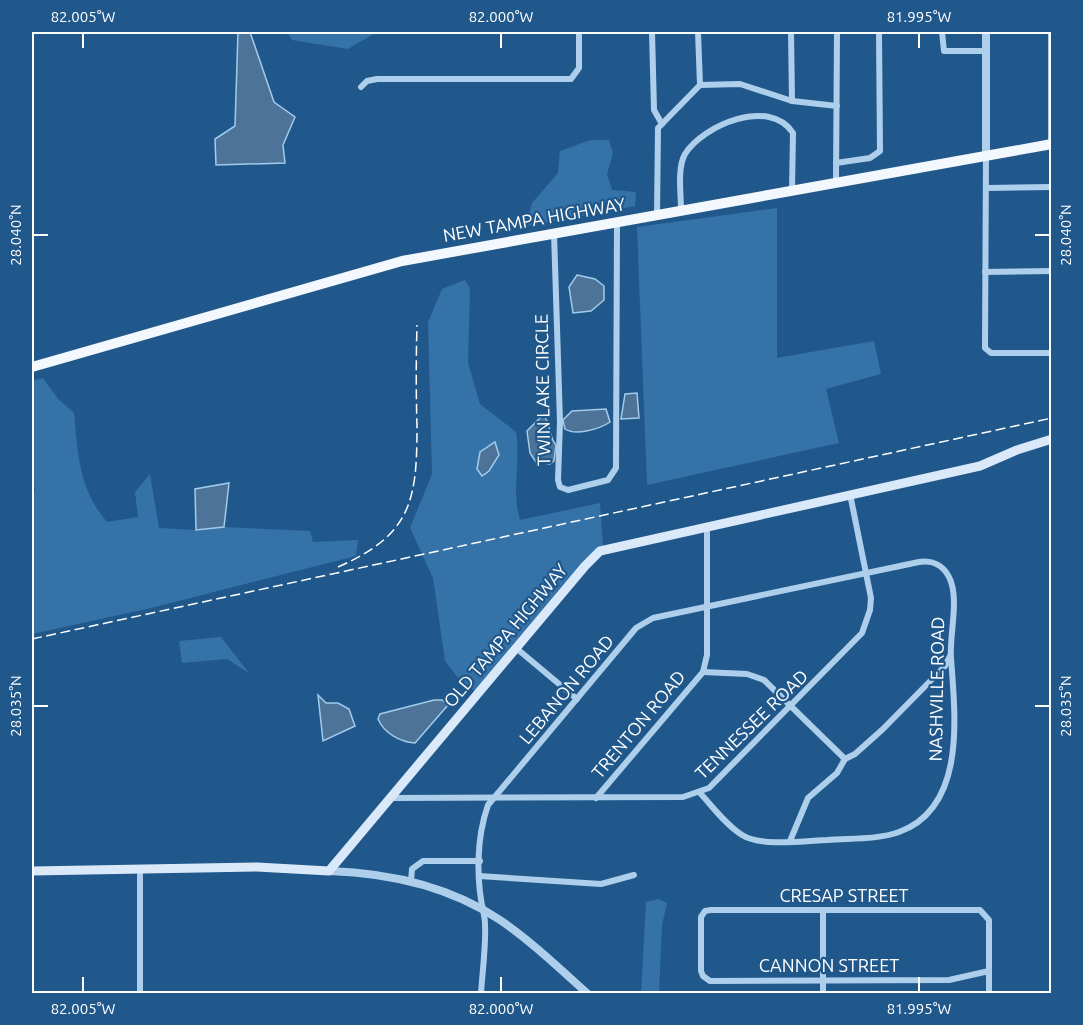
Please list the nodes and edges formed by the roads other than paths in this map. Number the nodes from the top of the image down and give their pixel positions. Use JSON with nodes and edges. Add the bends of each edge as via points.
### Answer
{"nodes":[{"id":1,"x":579,"y":32,"type":"edge"},
{"id":2,"x":652,"y":32,"type":"edge"},
{"id":3,"x":698,"y":32,"type":"edge"},
{"id":4,"x":791,"y":32,"type":"edge"},
{"id":5,"x":837,"y":32,"type":"edge"},
{"id":6,"x":879,"y":32,"type":"edge"},
{"id":7,"x":942,"y":32,"type":"edge"},
{"id":8,"x":986,"y":32,"type":"edge"},
{"id":9,"x":1051,"y":32,"type":"edge"},
{"id":10,"x":987,"y":51,"type":"junction"},
{"id":11,"x":700,"y":85,"type":"junction"},
{"id":12,"x":361,"y":87,"type":"dead end"},
{"id":13,"x":792,"y":101,"type":"junction"},
{"id":14,"x":837,"y":106,"type":"junction"},
{"id":15,"x":662,"y":124,"type":"junction"},
{"id":16,"x":1051,"y":144,"type":"edge"},
{"id":17,"x":986,"y":156,"type":"junction"},
{"id":18,"x":836,"y":163,"type":"junction"},
{"id":19,"x":836,"y":181,"type":"junction"},
{"id":20,"x":987,"y":188,"type":"junction"},
{"id":21,"x":1052,"y":188,"type":"edge"},
{"id":22,"x":792,"y":190,"type":"junction"},
{"id":23,"x":681,"y":209,"type":"junction"},
{"id":24,"x":657,"y":214,"type":"junction"},
{"id":25,"x":617,"y":221,"type":"junction"},
{"id":26,"x":554,"y":232,"type":"junction"},
{"id":27,"x":1052,"y":271,"type":"edge"},
{"id":28,"x":985,"y":272,"type":"junction"},
{"id":29,"x":1052,"y":353,"type":"edge"},
{"id":30,"x":32,"y":367,"type":"edge"},
{"id":31,"x":1052,"y":439,"type":"edge"},
{"id":32,"x":850,"y":494,"type":"junction"},
{"id":33,"x":707,"y":526,"type":"junction"},
{"id":34,"x":867,"y":573,"type":"junction"},
{"id":35,"x":707,"y":607,"type":"junction"},
{"id":36,"x":516,"y":648,"type":"junction"},
{"id":37,"x":951,"y":656,"type":"junction"},
{"id":38,"x":703,"y":672,"type":"junction"},
{"id":39,"x":577,"y":699,"type":"junction"},
{"id":40,"x":792,"y":706,"type":"junction"},
{"id":41,"x":845,"y":759,"type":"junction"},
{"id":42,"x":700,"y":793,"type":"junction"},
{"id":43,"x":391,"y":798,"type":"junction"},
{"id":44,"x":494,"y":798,"type":"junction"},
{"id":45,"x":596,"y":798,"type":"junction"},
{"id":46,"x":790,"y":841,"type":"junction"},
{"id":47,"x":480,"y":861,"type":"junction"},
{"id":48,"x":140,"y":869,"type":"junction"},
{"id":49,"x":329,"y":871,"type":"junction"},
{"id":50,"x":32,"y":872,"type":"edge"},
{"id":51,"x":633,"y":874,"type":"dead end"},
{"id":52,"x":479,"y":876,"type":"junction"},
{"id":53,"x":411,"y":881,"type":"junction"},
{"id":54,"x":481,"y":909,"type":"junction"},
{"id":55,"x":823,"y":911,"type":"junction"},
{"id":56,"x":989,"y":971,"type":"junction"},
{"id":57,"x":704,"y":978,"type":"joint"},
{"id":58,"x":823,"y":980,"type":"junction"},
{"id":59,"x":140,"y":993,"type":"edge"},
{"id":60,"x":481,"y":993,"type":"edge"},
{"id":61,"x":588,"y":993,"type":"edge"},
{"id":62,"x":823,"y":993,"type":"edge"},
{"id":63,"x":989,"y":993,"type":"edge"}],
"edges":[{"from":1,"to":12,"type":"street","via":[[579,68],[571,79],[377,79]]},
{"from":2,"to":15,"type":"street","via":[[654,110]]},
{"from":3,"to":11,"type":"street"},
{"from":4,"to":13,"type":"street"},
{"from":5,"to":14,"type":"street"},
{"from":6,"to":18,"type":"street","via":[[880,151],[870,158]]},
{"from":7,"to":10,"type":"street","via":[[944,51]]},
{"from":8,"to":10,"type":"street"},
{"from":9,"to":16,"type":"street"},
{"from":10,"to":17,"type":"street"},
{"from":11,"to":13,"type":"street","via":[[744,85]]},
{"from":11,"to":15,"type":"street"},
{"from":13,"to":14,"type":"street"},
{"from":14,"to":18,"type":"street"},
{"from":15,"to":24,"type":"street","via":[[658,128]]},
{"from":16,"to":17,"type":"main road","name":"NEW TAMPA HIGHWAY"},
{"from":17,"to":19,"type":"main road","name":"NEW TAMPA HIGHWAY"},
{"from":17,"to":20,"type":"street"},
{"from":18,"to":19,"type":"street"},
{"from":19,"to":22,"type":"main road","name":"NEW TAMPA HIGHWAY"},
{"from":20,"to":21,"type":"street"},
{"from":20,"to":28,"type":"street"},
{"from":22,"to":23,"type":"main road","name":"NEW TAMPA HIGHWAY"},
{"from":22,"to":23,"type":"street","via":[[790,129],[765,118],[737,119],[708,130],[685,154]]},
{"from":23,"to":24,"type":"main road","name":"NEW TAMPA HIGHWAY"},
{"from":24,"to":25,"type":"main road","name":"NEW TAMPA HIGHWAY"},
{"from":25,"to":26,"type":"main road","name":"NEW TAMPA HIGHWAY"},
{"from":25,"to":26,"type":"street","name":"TWIN LAKE CIRCLE","via":[[616,468],[608,480],[568,490],[560,487],[558,480]]},
{"from":26,"to":30,"type":"main road","name":"NEW TAMPA HIGHWAY","via":[[363,271]]},
{"from":27,"to":28,"type":"street"},
{"from":28,"to":29,"type":"street","via":[[985,348],[992,353]]},
{"from":31,"to":32,"type":"main road","name":"OLD TAMPA HIGHWAY","via":[[980,466]]},
{"from":32,"to":33,"type":"main road","name":"OLD TAMPA HIGHWAY"},
{"from":32,"to":34,"type":"street","name":"TENNESSEE ROAD"},
{"from":33,"to":35,"type":"street","name":"TRENTON ROAD"},
{"from":33,"to":36,"type":"main road","name":"OLD TAMPA HIGHWAY","via":[[600,551]]},
{"from":34,"to":35,"type":"street","name":"LEBANON ROAD"},
{"from":34,"to":37,"type":"street","name":"NASHVILLE ROAD","via":[[925,561],[944,570],[951,582]]},
{"from":34,"to":40,"type":"street","name":"TENNESSEE ROAD","via":[[870,610],[862,633]]},
{"from":35,"to":38,"type":"street","name":"TRENTON ROAD"},
{"from":35,"to":39,"type":"street","name":"LEBANON ROAD","via":[[644,622]]},
{"from":36,"to":39,"type":"street"},
{"from":36,"to":43,"type":"main road","name":"OLD TAMPA HIGHWAY"},
{"from":37,"to":41,"type":"street","via":[[883,729]]},
{"from":37,"to":46,"type":"street","name":"NASHVILLE ROAD","via":[[954,698],[950,767],[946,785],[931,809],[908,828],[886,835]]},
{"from":38,"to":40,"type":"street","via":[[756,677],[771,685]]},
{"from":38,"to":45,"type":"street","name":"TRENTON ROAD"},
{"from":39,"to":44,"type":"street","name":"LEBANON ROAD"},
{"from":40,"to":41,"type":"street"},
{"from":40,"to":42,"type":"street","name":"TENNESSEE ROAD"},
{"from":41,"to":46,"type":"street","via":[[837,773],[803,804]]},
{"from":42,"to":45,"type":"street","name":"TENNESSEE ROAD","via":[[683,797]]},
{"from":42,"to":46,"type":"street","name":"NASHVILLE ROAD","via":[[746,838]]},
{"from":43,"to":44,"type":"street","name":"TENNESSEE ROAD"},
{"from":43,"to":49,"type":"main road","name":"OLD TAMPA HIGHWAY"},
{"from":44,"to":45,"type":"street","name":"TENNESSEE ROAD"},
{"from":44,"to":47,"type":"street","name":"LEBANON ROAD","via":[[481,828]]},
{"from":47,"to":52,"type":"street","name":"LEBANON ROAD"},
{"from":47,"to":53,"type":"street","via":[[419,862],[412,869]]},
{"from":48,"to":49,"type":"main road","via":[[256,867]]},
{"from":48,"to":50,"type":"main road"},
{"from":48,"to":59,"type":"street"},
{"from":49,"to":53,"type":"street","via":[[379,874]]},
{"from":51,"to":52,"type":"street","via":[[601,884]]},
{"from":52,"to":54,"type":"street","name":"LEBANON ROAD"},
{"from":53,"to":54,"type":"street"},
{"from":54,"to":60,"type":"street","name":"LEBANON ROAD"},
{"from":54,"to":61,"type":"street","via":[[502,921]]},
{"from":55,"to":56,"type":"street","name":"CRESAP STREET","via":[[980,910],[989,920]]},
{"from":55,"to":57,"type":"street","name":"CRESAP STREET","via":[[711,910],[703,914]]},
{"from":55,"to":58,"type":"street"},
{"from":56,"to":58,"type":"street","name":"CANNON STREET","via":[[949,980]]},
{"from":56,"to":63,"type":"street"},
{"from":57,"to":58,"type":"street","name":"CANNON STREET"},
{"from":58,"to":62,"type":"street"}]}
